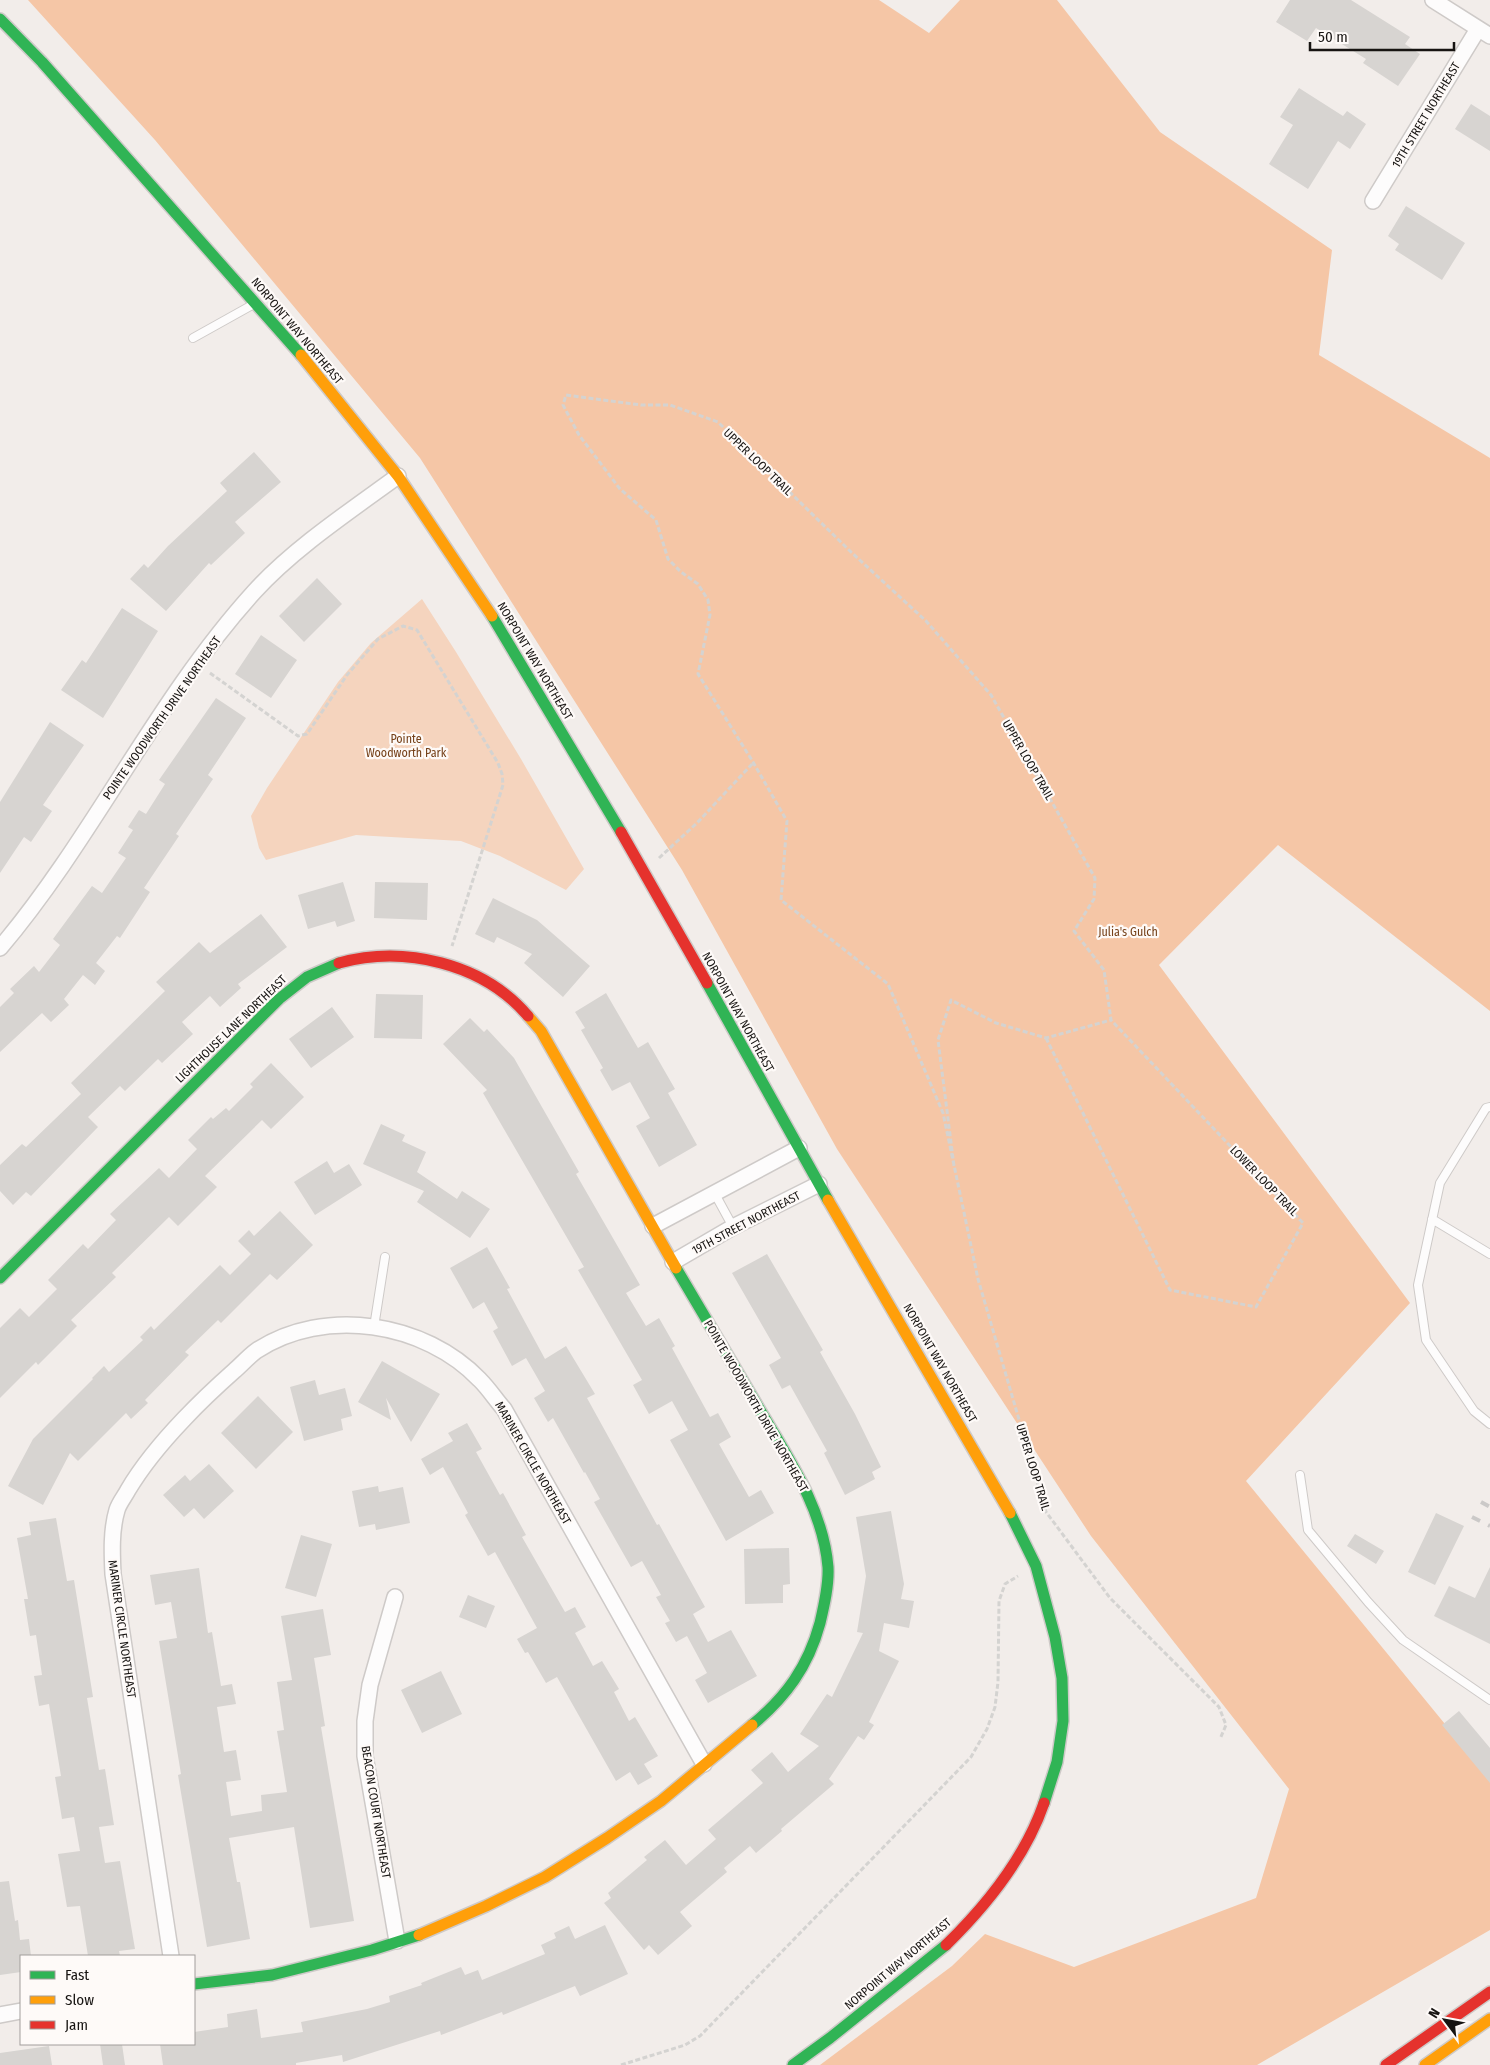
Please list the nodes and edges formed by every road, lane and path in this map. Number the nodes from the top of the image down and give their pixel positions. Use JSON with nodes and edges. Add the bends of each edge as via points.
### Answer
{"nodes":[{"id":1,"x":1433,"y":0,"type":"edge"},
{"id":2,"x":0,"y":19,"type":"edge"},
{"id":3,"x":1484,"y":32,"type":"edge"},
{"id":4,"x":1373,"y":201,"type":"dead end"},
{"id":5,"x":256,"y":303,"type":"junction"},
{"id":6,"x":193,"y":338,"type":"dead end"},
{"id":7,"x":398,"y":476,"type":"junction"},
{"id":8,"x":196,"y":664,"type":"junction"},
{"id":9,"x":753,"y":762,"type":"junction"},
{"id":10,"x":644,"y":871,"type":"junction"},
{"id":11,"x":0,"y":948,"type":"edge"},
{"id":12,"x":447,"y":964,"type":"junction"},
{"id":13,"x":1111,"y":1020,"type":"junction"},
{"id":14,"x":1046,"y":1038,"type":"junction"},
{"id":15,"x":1490,"y":1108,"type":"edge"},
{"id":16,"x":799,"y":1148,"type":"junction"},
{"id":17,"x":954,"y":1166,"type":"junction"},
{"id":18,"x":819,"y":1184,"type":"junction"},
{"id":19,"x":715,"y":1194,"type":"junction"},
{"id":20,"x":1432,"y":1218,"type":"junction"},
{"id":21,"x":653,"y":1226,"type":"junction"},
{"id":22,"x":733,"y":1227,"type":"junction"},
{"id":23,"x":1490,"y":1254,"type":"edge"},
{"id":24,"x":385,"y":1257,"type":"dead end"},
{"id":25,"x":673,"y":1262,"type":"junction"},
{"id":26,"x":0,"y":1278,"type":"edge"},
{"id":27,"x":374,"y":1327,"type":"junction"},
{"id":28,"x":1490,"y":1424,"type":"edge"},
{"id":29,"x":1300,"y":1475,"type":"dead end"},
{"id":30,"x":1036,"y":1566,"type":"junction"},
{"id":31,"x":395,"y":1597,"type":"dead end"},
{"id":32,"x":1490,"y":1700,"type":"edge"},
{"id":33,"x":1220,"y":1739,"type":"dead end"},
{"id":34,"x":704,"y":1764,"type":"junction"},
{"id":35,"x":397,"y":1941,"type":"junction"},
{"id":36,"x":171,"y":1955,"type":"edge"},
{"id":37,"x":195,"y":1984,"type":"edge"},
{"id":38,"x":1490,"y":1992,"type":"edge"},
{"id":39,"x":20,"y":2011,"type":"edge"},
{"id":40,"x":0,"y":2015,"type":"edge"},
{"id":41,"x":1490,"y":2019,"type":"edge"},
{"id":42,"x":621,"y":2065,"type":"edge"},
{"id":43,"x":793,"y":2065,"type":"edge"},
{"id":44,"x":1386,"y":2065,"type":"edge"},
{"id":45,"x":1425,"y":2065,"type":"edge"}],
"edges":[{"from":1,"to":3,"type":"street"},
{"from":2,"to":5,"type":"main road","name":"NORPOINT WAY NORTHEAST"},
{"from":3,"to":4,"type":"street","name":"19TH STREET NORTHEAST"},
{"from":5,"to":6,"type":"lane"},
{"from":5,"to":7,"type":"main road","name":"NORPOINT WAY NORTHEAST"},
{"from":7,"to":8,"type":"street","name":"POINTE WOODWORTH DRIVE NORTHEAST","via":[[283,564],[255,590]]},
{"from":7,"to":10,"type":"main road","name":"NORPOINT WAY NORTHEAST","via":[[489,610]]},
{"from":8,"to":11,"type":"street","name":"POINTE WOODWORTH DRIVE NORTHEAST","via":[[46,889]]},
{"from":8,"to":12,"type":"path","via":[[298,736],[307,734],[378,639],[403,626],[417,630],[502,774],[502,785]]},
{"from":9,"to":10,"type":"path","via":[[698,823]]},
{"from":9,"to":13,"type":"path","name":"UPPER LOOP TRAIL","via":[[698,674],[710,615],[708,600],[698,584],[668,559],[656,520],[620,489],[579,435],[563,405],[566,394],[641,405],[670,405],[718,422],[926,621],[991,695],[1095,878],[1094,899],[1074,931],[1104,970]]},
{"from":9,"to":17,"type":"path","name":"UPPER LOOP TRAIL","via":[[787,821],[781,900],[888,984],[943,1113]]},
{"from":10,"to":16,"type":"main road","name":"NORPOINT WAY NORTHEAST"},
{"from":12,"to":21,"type":"main road","name":"LIGHTHOUSE LANE NORTHEAST","via":[[513,1000],[541,1031]]},
{"from":12,"to":26,"type":"main road","name":"LIGHTHOUSE LANE NORTHEAST","via":[[397,954],[373,955],[347,960],[307,977],[264,1014]]},
{"from":13,"to":14,"type":"path"},
{"from":13,"to":14,"type":"path","name":"LOWER LOOP TRAIL","via":[[1304,1222],[1256,1307],[1170,1290]]},
{"from":14,"to":17,"type":"path","name":"UPPER LOOP TRAIL","via":[[996,1023],[951,1000],[938,1040]]},
{"from":15,"to":20,"type":"lane","via":[[1486,1108],[1440,1183]]},
{"from":16,"to":18,"type":"main road","name":"NORPOINT WAY NORTHEAST"},
{"from":16,"to":19,"type":"street"},
{"from":17,"to":33,"type":"path","name":"UPPER LOOP TRAIL","via":[[978,1279],[1046,1512],[1110,1598],[1218,1707],[1226,1725]]},
{"from":18,"to":22,"type":"street","name":"19TH STREET NORTHEAST"},
{"from":18,"to":30,"type":"main road","name":"NORPOINT WAY NORTHEAST","via":[[1002,1496]]},
{"from":19,"to":21,"type":"street"},
{"from":19,"to":22,"type":"lane"},
{"from":20,"to":23,"type":"lane"},
{"from":20,"to":28,"type":"lane","via":[[1418,1284],[1426,1340],[1474,1411]]},
{"from":21,"to":25,"type":"main road","name":"POINTE WOODWORTH DRIVE NORTHEAST"},
{"from":22,"to":25,"type":"street","name":"19TH STREET NORTHEAST"},
{"from":24,"to":27,"type":"lane"},
{"from":25,"to":34,"type":"main road","name":"POINTE WOODWORTH DRIVE NORTHEAST","via":[[802,1482],[821,1532],[828,1568],[825,1602],[815,1641],[800,1673],[762,1717]]},
{"from":27,"to":34,"type":"street","name":"MARINER CIRCLE NORTHEAST","via":[[413,1337],[456,1360],[480,1379],[504,1409]]},
{"from":27,"to":36,"type":"street","name":"MARINER CIRCLE NORTHEAST","via":[[338,1325],[314,1328],[282,1337],[256,1352],[202,1400],[155,1451],[117,1509],[112,1546],[113,1574]]},
{"from":29,"to":32,"type":"lane","via":[[1308,1530],[1368,1602],[1402,1640]]},
{"from":30,"to":42,"type":"path","via":[[1005,1584],[999,1601],[995,1707],[971,1757],[700,2036],[684,2045]]},
{"from":30,"to":43,"type":"main road","name":"NORPOINT WAY NORTHEAST","via":[[1062,1678],[1062,1721],[1056,1762],[1043,1806],[1024,1848],[999,1886],[939,1952]]},
{"from":31,"to":35,"type":"street","name":"BEACON COURT NORTHEAST","via":[[370,1685],[365,1756]]},
{"from":34,"to":35,"type":"main road","name":"POINTE WOODWORTH DRIVE NORTHEAST","via":[[661,1801],[545,1877],[422,1934]]},
{"from":35,"to":37,"type":"main road","name":"POINTE WOODWORTH DRIVE NORTHEAST","via":[[272,1975]]},
{"from":38,"to":44,"type":"main road"},
{"from":39,"to":40,"type":"street"},
{"from":41,"to":45,"type":"main road"}]}
